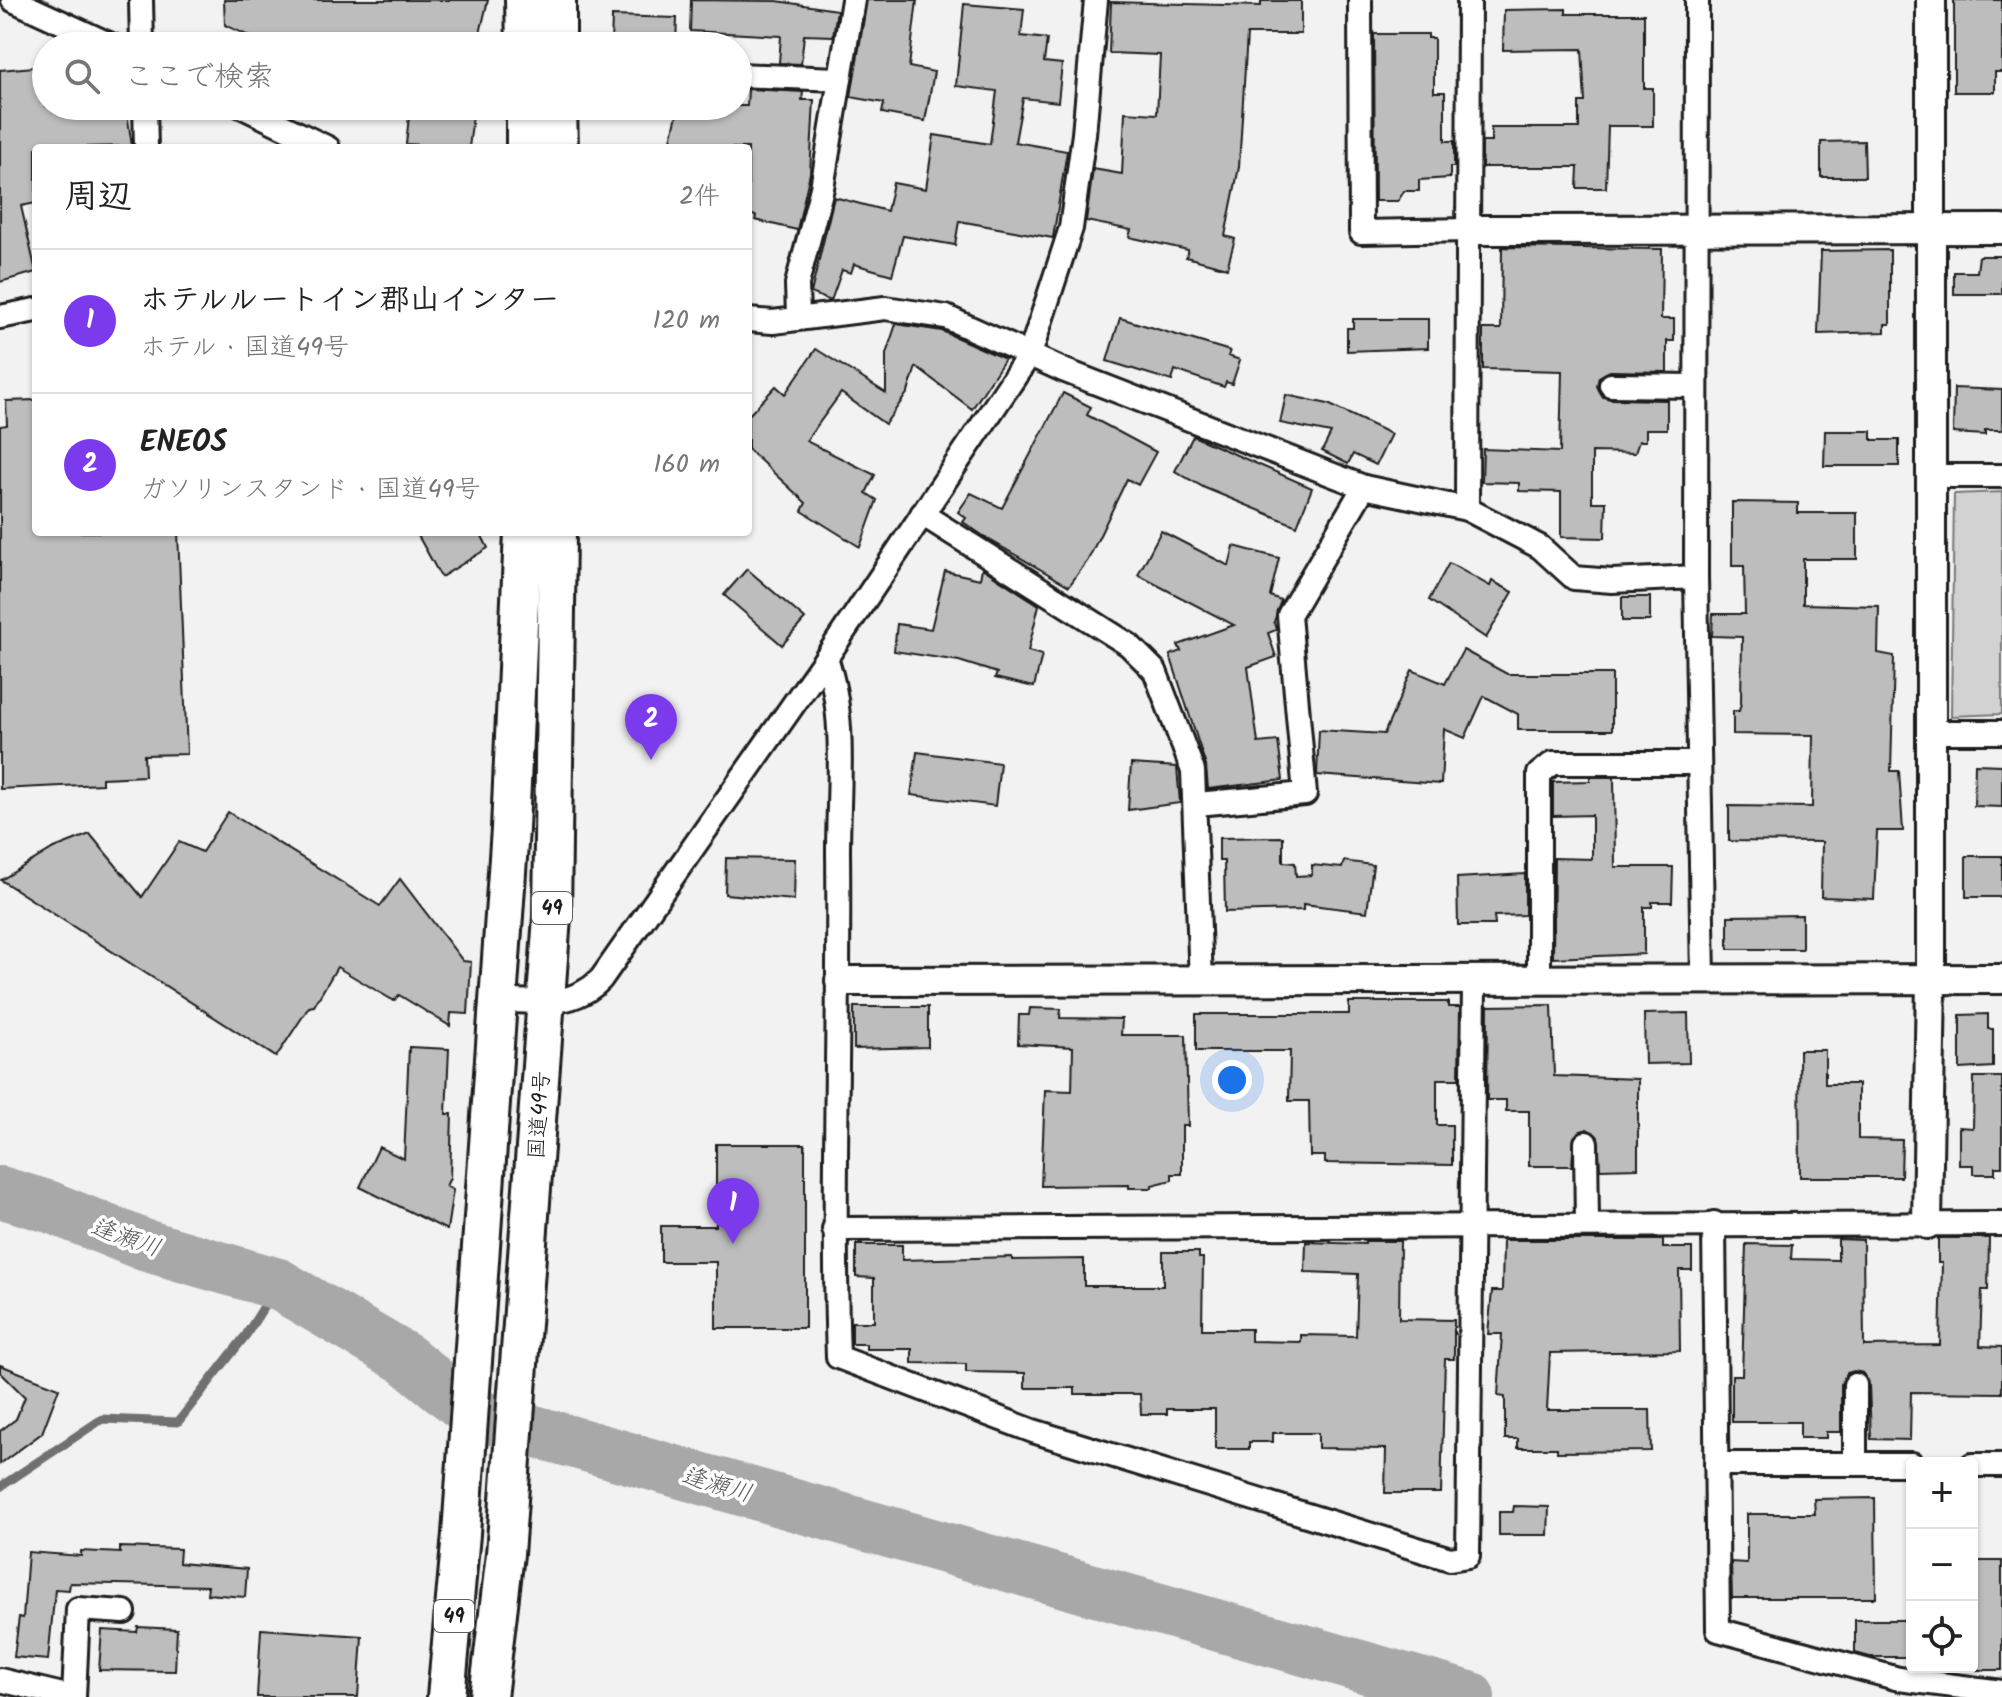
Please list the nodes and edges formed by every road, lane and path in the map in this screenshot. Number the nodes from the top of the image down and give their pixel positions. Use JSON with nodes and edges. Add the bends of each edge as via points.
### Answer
{"nodes":[{"id":1,"x":13,"y":0,"type":"edge"},
{"id":2,"x":141,"y":0,"type":"edge"},
{"id":3,"x":524,"y":0,"type":"edge"},
{"id":4,"x":557,"y":0,"type":"edge"},
{"id":5,"x":853,"y":0,"type":"edge"},
{"id":6,"x":1096,"y":0,"type":"edge"},
{"id":7,"x":1360,"y":0,"type":"edge"},
{"id":8,"x":1469,"y":0,"type":"edge"},
{"id":9,"x":1697,"y":0,"type":"edge"},
{"id":10,"x":1931,"y":0,"type":"edge"},
{"id":11,"x":83,"y":32,"type":"edge"},
{"id":12,"x":142,"y":32,"type":"edge"},
{"id":13,"x":525,"y":32,"type":"edge"},
{"id":14,"x":557,"y":32,"type":"edge"},
{"id":15,"x":752,"y":76,"type":"edge"},
{"id":16,"x":837,"y":79,"type":"junction"},
{"id":17,"x":145,"y":120,"type":"edge"},
{"id":18,"x":270,"y":120,"type":"edge"},
{"id":19,"x":525,"y":120,"type":"edge"},
{"id":20,"x":558,"y":120,"type":"edge"},
{"id":21,"x":146,"y":144,"type":"edge"},
{"id":22,"x":320,"y":144,"type":"edge"},
{"id":23,"x":525,"y":144,"type":"edge"},
{"id":24,"x":559,"y":144,"type":"edge"},
{"id":25,"x":2002,"y":229,"type":"edge"},
{"id":26,"x":1469,"y":230,"type":"junction"},
{"id":27,"x":1696,"y":230,"type":"junction"},
{"id":28,"x":1931,"y":230,"type":"junction"},
{"id":29,"x":32,"y":311,"type":"edge"},
{"id":30,"x":0,"y":317,"type":"edge"},
{"id":31,"x":798,"y":317,"type":"junction"},
{"id":32,"x":752,"y":320,"type":"edge"},
{"id":33,"x":1030,"y":354,"type":"junction"},
{"id":34,"x":1611,"y":385,"type":"dead end"},
{"id":35,"x":1696,"y":386,"type":"junction"},
{"id":36,"x":1932,"y":476,"type":"junction"},
{"id":37,"x":2002,"y":476,"type":"edge"},
{"id":38,"x":1364,"y":487,"type":"junction"},
{"id":39,"x":1467,"y":509,"type":"junction"},
{"id":40,"x":922,"y":514,"type":"junction"},
{"id":41,"x":523,"y":536,"type":"edge"},
{"id":42,"x":557,"y":536,"type":"edge"},
{"id":43,"x":1696,"y":577,"type":"junction"},
{"id":44,"x":826,"y":658,"type":"junction"},
{"id":45,"x":1930,"y":732,"type":"junction"},
{"id":46,"x":2002,"y":732,"type":"edge"},
{"id":47,"x":1699,"y":763,"type":"junction"},
{"id":48,"x":1197,"y":804,"type":"junction"},
{"id":49,"x":1703,"y":979,"type":"junction"},
{"id":50,"x":1931,"y":979,"type":"junction"},
{"id":51,"x":2002,"y":979,"type":"edge"},
{"id":52,"x":840,"y":981,"type":"junction"},
{"id":53,"x":1201,"y":982,"type":"junction"},
{"id":54,"x":1539,"y":982,"type":"junction"},
{"id":55,"x":1474,"y":983,"type":"junction"},
{"id":56,"x":499,"y":1000,"type":"junction"},
{"id":57,"x":545,"y":1002,"type":"junction"},
{"id":58,"x":1586,"y":1143,"type":"dead end"},
{"id":59,"x":1714,"y":1223,"type":"junction"},
{"id":60,"x":1587,"y":1224,"type":"junction"},
{"id":61,"x":1927,"y":1224,"type":"junction"},
{"id":62,"x":2002,"y":1224,"type":"edge"},
{"id":63,"x":1470,"y":1226,"type":"junction"},
{"id":64,"x":834,"y":1229,"type":"junction"},
{"id":65,"x":1855,"y":1385,"type":"dead end"},
{"id":66,"x":1716,"y":1464,"type":"junction"},
{"id":67,"x":1855,"y":1464,"type":"junction"},
{"id":68,"x":1906,"y":1464,"type":"edge"},
{"id":69,"x":1978,"y":1465,"type":"edge"},
{"id":70,"x":2002,"y":1465,"type":"edge"},
{"id":71,"x":124,"y":1612,"type":"dead end"},
{"id":72,"x":0,"y":1680,"type":"edge"},
{"id":73,"x":2002,"y":1692,"type":"edge"},
{"id":74,"x":46,"y":1694,"type":"edge"},
{"id":75,"x":72,"y":1697,"type":"edge"},
{"id":76,"x":446,"y":1697,"type":"edge"},
{"id":77,"x":488,"y":1697,"type":"edge"}],
"edges":[{"from":1,"to":11,"type":"street"},
{"from":2,"to":12,"type":"street"},
{"from":3,"to":13,"type":"highway"},
{"from":4,"to":14,"type":"highway"},
{"from":5,"to":16,"type":"street"},
{"from":6,"to":33,"type":"street","via":[[1071,228]]},
{"from":7,"to":26,"type":"street","via":[[1361,232]]},
{"from":8,"to":26,"type":"street"},
{"from":9,"to":27,"type":"street"},
{"from":10,"to":28,"type":"street"},
{"from":15,"to":16,"type":"street"},
{"from":16,"to":31,"type":"street","via":[[822,188],[797,284]]},
{"from":17,"to":21,"type":"street"},
{"from":18,"to":22,"type":"street"},
{"from":19,"to":23,"type":"highway"},
{"from":20,"to":24,"type":"highway"},
{"from":25,"to":28,"type":"street"},
{"from":26,"to":27,"type":"street"},
{"from":26,"to":39,"type":"street"},
{"from":27,"to":28,"type":"street"},
{"from":27,"to":35,"type":"street"},
{"from":28,"to":36,"type":"street"},
{"from":29,"to":30,"type":"street"},
{"from":31,"to":32,"type":"street"},
{"from":31,"to":33,"type":"street","via":[[885,308],[946,317]]},
{"from":33,"to":38,"type":"street"},
{"from":33,"to":40,"type":"street"},
{"from":34,"to":35,"type":"street"},
{"from":35,"to":43,"type":"street"},
{"from":36,"to":37,"type":"street"},
{"from":36,"to":45,"type":"street"},
{"from":38,"to":39,"type":"street"},
{"from":38,"to":48,"type":"street","via":[[1289,615],[1305,794]]},
{"from":39,"to":43,"type":"street","via":[[1540,547],[1574,578]]},
{"from":40,"to":44,"type":"street"},
{"from":40,"to":48,"type":"street","via":[[1142,655],[1155,671],[1188,751]]},
{"from":41,"to":56,"type":"highway","number":"49"},
{"from":42,"to":57,"type":"highway","name":"国道49号","number":"49","via":[[552,917]]},
{"from":43,"to":47,"type":"street"},
{"from":44,"to":52,"type":"street","via":[[836,720]]},
{"from":44,"to":57,"type":"street","via":[[601,979],[578,996]]},
{"from":45,"to":46,"type":"street"},
{"from":45,"to":50,"type":"street"},
{"from":47,"to":49,"type":"street"},
{"from":47,"to":54,"type":"street","via":[[1553,763],[1539,774]]},
{"from":48,"to":53,"type":"street"},
{"from":49,"to":50,"type":"street"},
{"from":49,"to":54,"type":"street"},
{"from":50,"to":51,"type":"street"},
{"from":50,"to":61,"type":"street"},
{"from":52,"to":53,"type":"street"},
{"from":52,"to":64,"type":"street"},
{"from":53,"to":55,"type":"street"},
{"from":54,"to":55,"type":"street"},
{"from":55,"to":63,"type":"street"},
{"from":56,"to":57,"type":"street"},
{"from":56,"to":76,"type":"highway","number":"49"},
{"from":57,"to":77,"type":"highway","name":"国道49号","number":"49","via":[[505,1554]]},
{"from":58,"to":60,"type":"street"},
{"from":59,"to":60,"type":"street"},
{"from":59,"to":61,"type":"street"},
{"from":59,"to":66,"type":"street"},
{"from":60,"to":63,"type":"street"},
{"from":61,"to":62,"type":"street"},
{"from":63,"to":64,"type":"street"},
{"from":63,"to":64,"type":"street","via":[[1468,1556],[1450,1559],[1033,1431],[838,1357]]},
{"from":65,"to":67,"type":"street"},
{"from":66,"to":67,"type":"street"},
{"from":66,"to":73,"type":"street","via":[[1718,1630],[1899,1679]]},
{"from":67,"to":68,"type":"street"},
{"from":69,"to":70,"type":"street"},
{"from":71,"to":75,"type":"street","via":[[78,1609]]},
{"from":72,"to":74,"type":"street"},
{"from":74,"to":75,"type":"street"}]}
